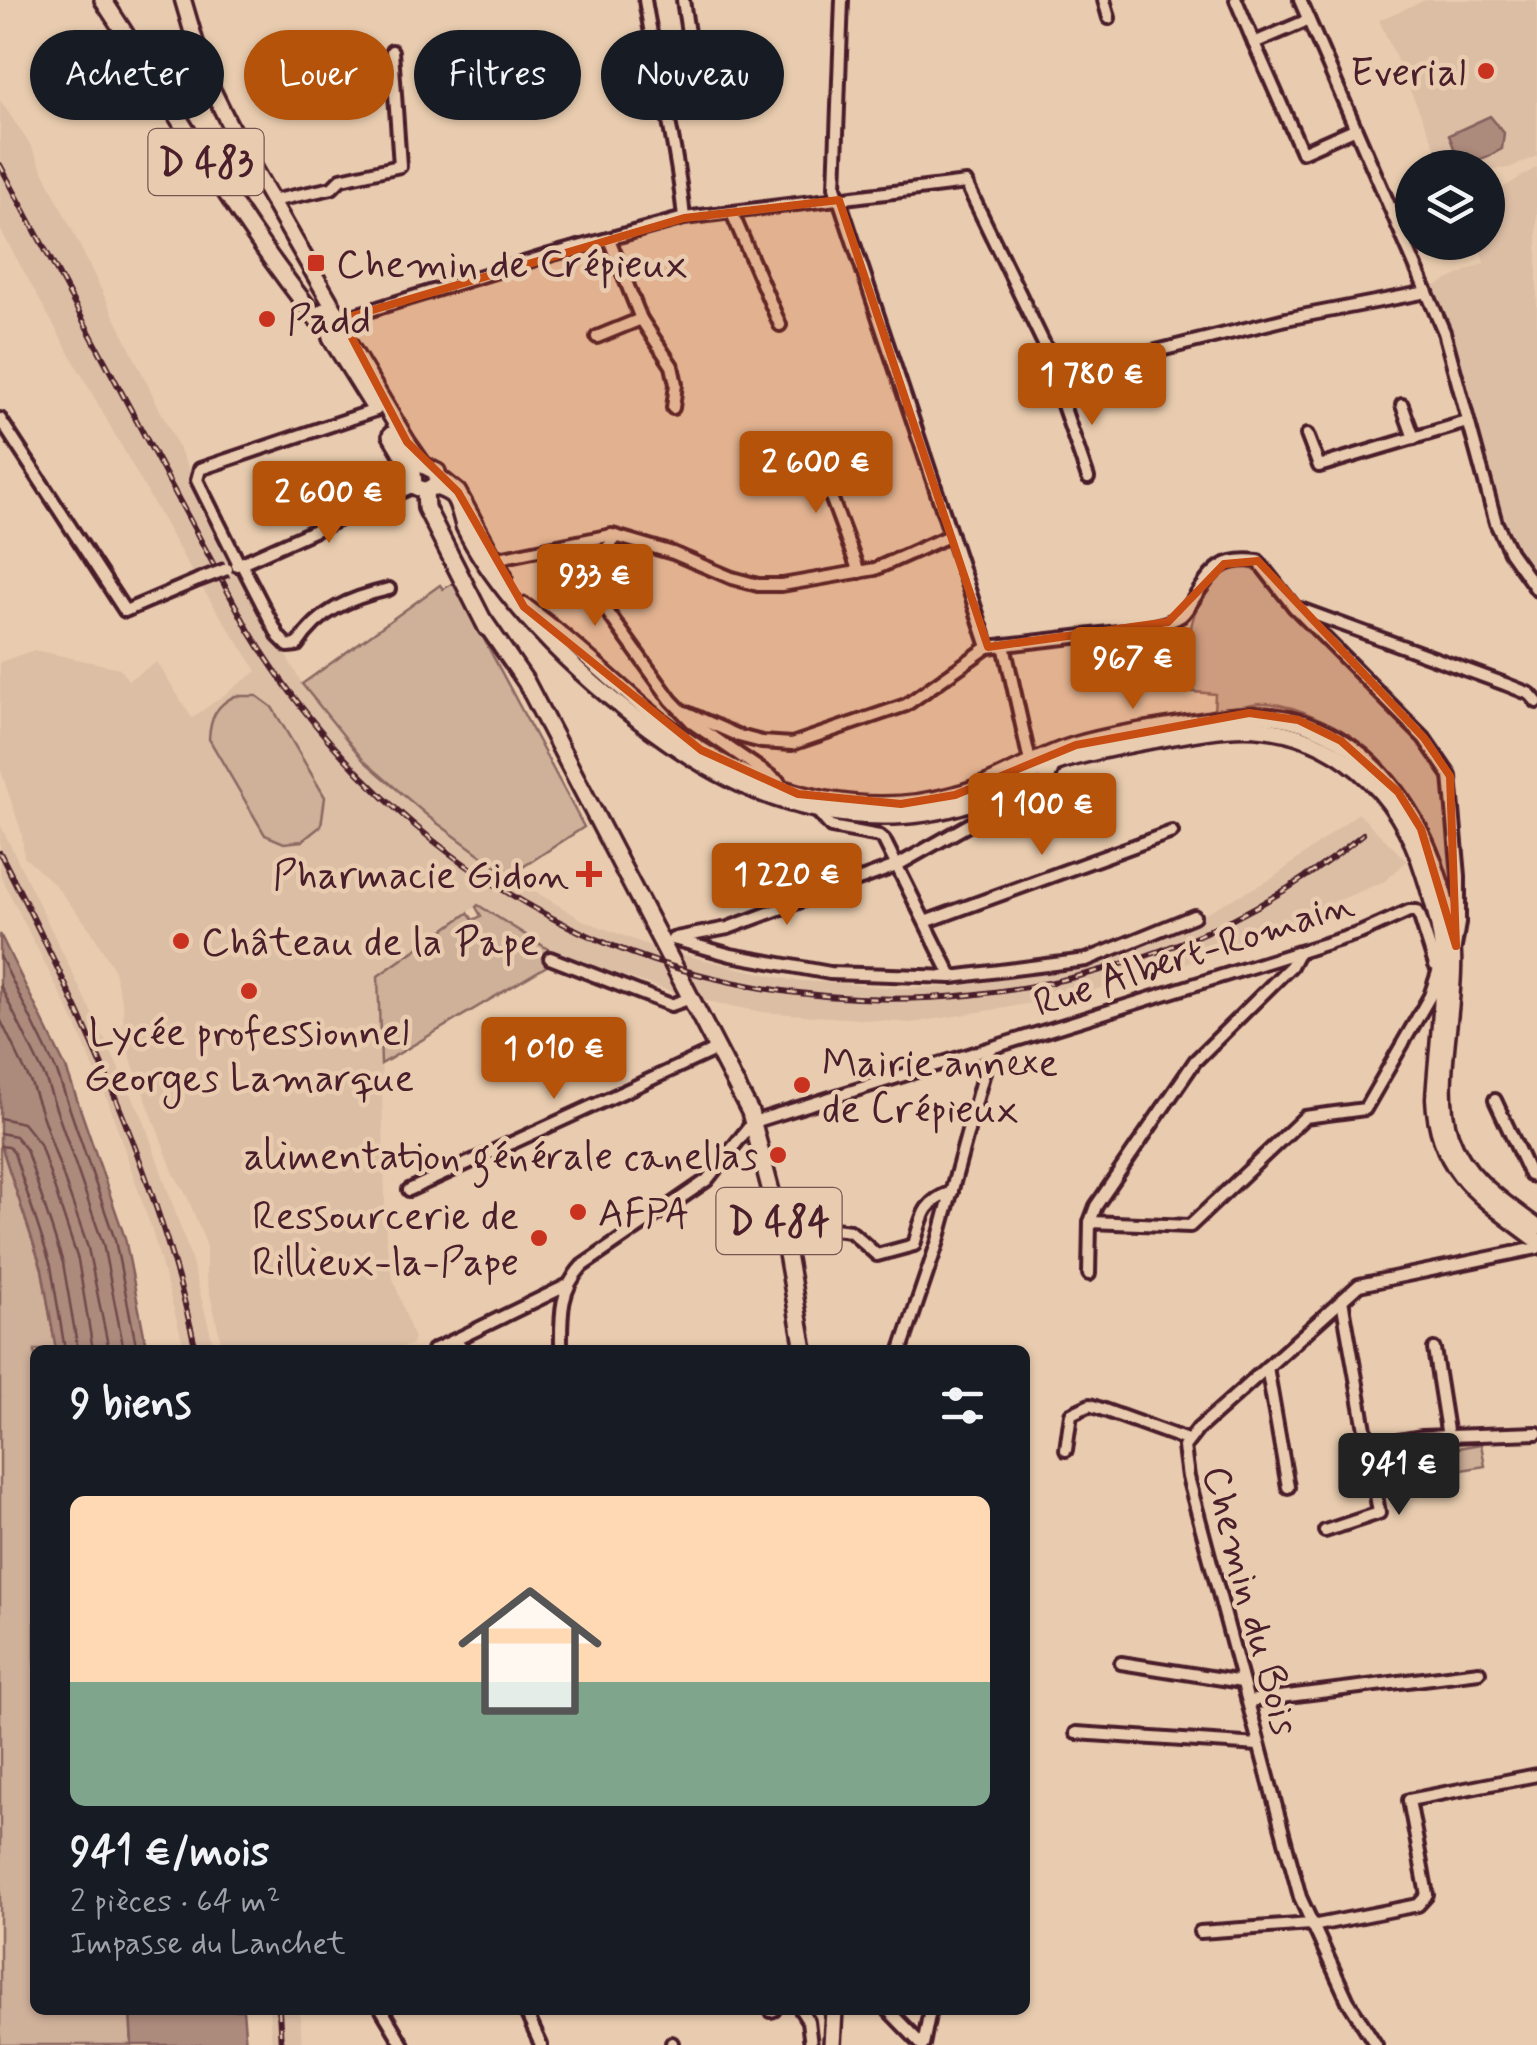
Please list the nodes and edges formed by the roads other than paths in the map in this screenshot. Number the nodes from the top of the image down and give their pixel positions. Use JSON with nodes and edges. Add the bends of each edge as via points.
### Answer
{"nodes":[{"id":1,"x":103,"y":0,"type":"edge"},
{"id":2,"x":183,"y":0,"type":"edge"},
{"id":3,"x":646,"y":0,"type":"edge"},
{"id":4,"x":683,"y":0,"type":"edge"},
{"id":5,"x":842,"y":0,"type":"edge"},
{"id":6,"x":1104,"y":0,"type":"edge"},
{"id":7,"x":1236,"y":0,"type":"edge"},
{"id":8,"x":1300,"y":0,"type":"edge"},
{"id":9,"x":1110,"y":18,"type":"dead end"},
{"id":10,"x":1308,"y":20,"type":"junction"},
{"id":11,"x":651,"y":30,"type":"edge"},
{"id":12,"x":688,"y":30,"type":"edge"},
{"id":13,"x":1254,"y":42,"type":"junction"},
{"id":14,"x":394,"y":79,"type":"edge"},
{"id":15,"x":669,"y":120,"type":"edge"},
{"id":16,"x":1354,"y":129,"type":"junction"},
{"id":17,"x":839,"y":200,"type":"junction"},
{"id":18,"x":272,"y":201,"type":"junction"},
{"id":19,"x":732,"y":212,"type":"junction"},
{"id":20,"x":684,"y":218,"type":"junction"},
{"id":21,"x":609,"y":239,"type":"junction"},
{"id":22,"x":1427,"y":292,"type":"junction"},
{"id":23,"x":640,"y":319,"type":"junction"},
{"id":24,"x":332,"y":322,"type":"junction"},
{"id":25,"x":780,"y":325,"type":"dead end"},
{"id":26,"x":597,"y":338,"type":"dead end"},
{"id":27,"x":1059,"y":375,"type":"junction"},
{"id":28,"x":1402,"y":404,"type":"dead end"},
{"id":29,"x":672,"y":408,"type":"dead end"},
{"id":30,"x":376,"y":410,"type":"junction"},
{"id":31,"x":0,"y":418,"type":"edge"},
{"id":32,"x":1467,"y":422,"type":"junction"},
{"id":33,"x":1307,"y":435,"type":"dead end"},
{"id":34,"x":1414,"y":438,"type":"junction"},
{"id":35,"x":812,"y":446,"type":"dead end"},
{"id":36,"x":1088,"y":478,"type":"dead end"},
{"id":37,"x":425,"y":480,"type":"junction"},
{"id":38,"x":950,"y":535,"type":"junction"},
{"id":39,"x":617,"y":537,"type":"junction"},
{"id":40,"x":488,"y":560,"type":"junction"},
{"id":41,"x":240,"y":563,"type":"junction"},
{"id":42,"x":859,"y":572,"type":"junction"},
{"id":43,"x":389,"y":589,"type":"dead end"},
{"id":44,"x":1537,"y":590,"type":"edge"},
{"id":45,"x":1294,"y":607,"type":"junction"},
{"id":46,"x":1004,"y":645,"type":"junction"},
{"id":47,"x":988,"y":647,"type":"junction"},
{"id":48,"x":1537,"y":702,"type":"edge"},
{"id":49,"x":683,"y":710,"type":"junction"},
{"id":50,"x":1056,"y":762,"type":"junction"},
{"id":51,"x":1032,"y":767,"type":"junction"},
{"id":52,"x":798,"y":794,"type":"junction"},
{"id":53,"x":817,"y":811,"type":"junction"},
{"id":54,"x":1172,"y":832,"type":"dead end"},
{"id":55,"x":896,"y":866,"type":"junction"},
{"id":56,"x":1194,"y":916,"type":"dead end"},
{"id":57,"x":925,"y":922,"type":"junction"},
{"id":58,"x":667,"y":941,"type":"junction"},
{"id":59,"x":1452,"y":950,"type":"junction"},
{"id":60,"x":1298,"y":953,"type":"junction"},
{"id":61,"x":550,"y":958,"type":"dead end"},
{"id":62,"x":1445,"y":970,"type":"junction"},
{"id":63,"x":952,"y":977,"type":"junction"},
{"id":64,"x":691,"y":998,"type":"junction"},
{"id":65,"x":717,"y":1049,"type":"junction"},
{"id":66,"x":990,"y":1050,"type":"junction"},
{"id":67,"x":1495,"y":1100,"type":"dead end"},
{"id":68,"x":753,"y":1122,"type":"junction"},
{"id":69,"x":1537,"y":1178,"type":"edge"},
{"id":70,"x":408,"y":1190,"type":"dead end"},
{"id":71,"x":952,"y":1192,"type":"junction"},
{"id":72,"x":1090,"y":1222,"type":"junction"},
{"id":73,"x":1537,"y":1227,"type":"edge"},
{"id":74,"x":834,"y":1229,"type":"dead end"},
{"id":75,"x":1537,"y":1240,"type":"edge"},
{"id":76,"x":1537,"y":1248,"type":"edge"},
{"id":77,"x":1088,"y":1274,"type":"dead end"},
{"id":78,"x":568,"y":1285,"type":"junction"},
{"id":79,"x":1342,"y":1300,"type":"junction"},
{"id":80,"x":454,"y":1340,"type":"junction"},
{"id":81,"x":444,"y":1345,"type":"edge"},
{"id":82,"x":458,"y":1345,"type":"edge"},
{"id":83,"x":561,"y":1345,"type":"edge"},
{"id":84,"x":803,"y":1345,"type":"edge"},
{"id":85,"x":902,"y":1345,"type":"edge"},
{"id":86,"x":1434,"y":1349,"type":"dead end"},
{"id":87,"x":1267,"y":1367,"type":"junction"},
{"id":88,"x":1537,"y":1433,"type":"edge"},
{"id":89,"x":1448,"y":1437,"type":"junction"},
{"id":90,"x":1187,"y":1440,"type":"junction"},
{"id":91,"x":1368,"y":1446,"type":"junction"},
{"id":92,"x":1066,"y":1450,"type":"dead end"},
{"id":93,"x":1288,"y":1487,"type":"dead end"},
{"id":94,"x":1325,"y":1530,"type":"dead end"},
{"id":95,"x":1122,"y":1663,"type":"dead end"},
{"id":96,"x":1479,"y":1672,"type":"dead end"},
{"id":97,"x":1242,"y":1682,"type":"junction"},
{"id":98,"x":1248,"y":1702,"type":"junction"},
{"id":99,"x":1076,"y":1733,"type":"dead end"},
{"id":100,"x":1259,"y":1745,"type":"junction"},
{"id":101,"x":1537,"y":1775,"type":"edge"},
{"id":102,"x":1312,"y":1926,"type":"junction"},
{"id":103,"x":1200,"y":1932,"type":"dead end"},
{"id":104,"x":385,"y":2015,"type":"edge"},
{"id":105,"x":528,"y":2015,"type":"edge"},
{"id":106,"x":805,"y":2015,"type":"edge"},
{"id":107,"x":834,"y":2015,"type":"edge"},
{"id":108,"x":893,"y":2015,"type":"edge"},
{"id":109,"x":929,"y":2015,"type":"edge"},
{"id":110,"x":811,"y":2044,"type":"edge"},
{"id":111,"x":404,"y":2045,"type":"edge"},
{"id":112,"x":541,"y":2045,"type":"edge"},
{"id":113,"x":832,"y":2045,"type":"edge"},
{"id":114,"x":922,"y":2045,"type":"edge"},
{"id":115,"x":1376,"y":2045,"type":"edge"}],
"edges":[{"from":1,"to":24,"type":"main road","number":"D 483","via":[[279,272]]},
{"from":2,"to":18,"type":"main road","via":[[205,76]]},
{"from":3,"to":11,"type":"street"},
{"from":4,"to":12,"type":"street"},
{"from":5,"to":17,"type":"street"},
{"from":6,"to":9,"type":"street"},
{"from":7,"to":13,"type":"street"},
{"from":8,"to":10,"type":"street"},
{"from":10,"to":13,"type":"street"},
{"from":10,"to":16,"type":"street"},
{"from":13,"to":16,"type":"street","via":[[1302,152]]},
{"from":14,"to":18,"type":"street","via":[[400,166]]},
{"from":15,"to":20,"type":"street"},
{"from":16,"to":22,"type":"street"},
{"from":17,"to":19,"type":"street"},
{"from":17,"to":27,"type":"street","via":[[966,183]]},
{"from":17,"to":38,"type":"street"},
{"from":18,"to":24,"type":"main road","via":[[324,291]]},
{"from":19,"to":20,"type":"street"},
{"from":19,"to":25,"type":"street"},
{"from":20,"to":21,"type":"street"},
{"from":21,"to":23,"type":"street"},
{"from":21,"to":24,"type":"street"},
{"from":22,"to":27,"type":"street"},
{"from":22,"to":32,"type":"street"},
{"from":23,"to":26,"type":"street"},
{"from":23,"to":29,"type":"street","via":[[672,366]]},
{"from":24,"to":30,"type":"main road","number":"D 483"},
{"from":24,"to":37,"type":"main road","number":"D 483"},
{"from":27,"to":36,"type":"street","via":[[1054,379]]},
{"from":28,"to":34,"type":"street"},
{"from":30,"to":37,"type":"main road","number":"D 483"},
{"from":30,"to":41,"type":"street","via":[[200,469],[197,480]]},
{"from":31,"to":41,"type":"street","bridge":true,"via":[[125,611]]},
{"from":32,"to":34,"type":"street"},
{"from":32,"to":44,"type":"street","via":[[1496,523]]},
{"from":33,"to":34,"type":"street","via":[[1319,466]]},
{"from":35,"to":42,"type":"street"},
{"from":37,"to":40,"type":"main road","via":[[458,492]]},
{"from":37,"to":41,"type":"street"},
{"from":37,"to":58,"type":"main road","number":"D 484","via":[[426,508],[512,679]]},
{"from":38,"to":42,"type":"street"},
{"from":38,"to":47,"type":"street"},
{"from":39,"to":40,"type":"street"},
{"from":39,"to":42,"type":"street","via":[[758,585]]},
{"from":39,"to":49,"type":"street","via":[[592,565],[590,581]]},
{"from":40,"to":52,"type":"main road","via":[[524,607],[701,750]]},
{"from":40,"to":53,"type":"main road","via":[[513,602],[570,660],[667,740],[744,786]]},
{"from":41,"to":43,"type":"street","via":[[288,646],[297,645],[329,610]]},
{"from":45,"to":46,"type":"street","via":[[1266,566],[1233,559],[1216,569],[1184,614],[1168,622]]},
{"from":45,"to":48,"type":"street","via":[[1505,684]]},
{"from":45,"to":59,"type":"street","via":[[1424,738],[1450,776],[1459,876]]},
{"from":46,"to":47,"type":"street"},
{"from":46,"to":51,"type":"street"},
{"from":47,"to":49,"type":"street","via":[[906,705],[792,744],[739,736]]},
{"from":49,"to":52,"type":"street"},
{"from":50,"to":51,"type":"main road"},
{"from":50,"to":55,"type":"street","via":[[1032,789]]},
{"from":50,"to":62,"type":"main road","via":[[1234,728],[1295,735],[1328,749],[1374,782],[1406,828],[1430,892]]},
{"from":51,"to":52,"type":"main road","via":[[955,795],[901,804]]},
{"from":51,"to":53,"type":"main road","via":[[997,792],[938,811]]},
{"from":51,"to":59,"type":"main road","via":[[1076,745],[1249,714],[1319,728],[1371,764],[1421,829]]},
{"from":53,"to":55,"type":"street","via":[[830,827],[880,836]]},
{"from":54,"to":57,"type":"street"},
{"from":55,"to":57,"type":"street"},
{"from":55,"to":58,"type":"street","via":[[728,928]]},
{"from":56,"to":63,"type":"street","via":[[1086,960]]},
{"from":57,"to":63,"type":"street"},
{"from":58,"to":63,"type":"street","via":[[830,973]]},
{"from":58,"to":64,"type":"main road","number":"D 484"},
{"from":59,"to":62,"type":"main road"},
{"from":60,"to":62,"type":"street","name":"Rue Albert-Romain","via":[[1416,912]]},
{"from":60,"to":66,"type":"street","name":"Rue Albert-Romain"},
{"from":60,"to":72,"type":"street","via":[[1195,1061]]},
{"from":61,"to":64,"type":"street","via":[[671,1005]]},
{"from":62,"to":72,"type":"street","via":[[1364,1109],[1305,1118],[1190,1226]]},
{"from":62,"to":73,"type":"main road","via":[[1449,1132],[1461,1161],[1484,1187]]},
{"from":62,"to":75,"type":"main road","via":[[1434,1098],[1442,1148],[1467,1185]]},
{"from":64,"to":65,"type":"main road","number":"D 484"},
{"from":65,"to":68,"type":"main road","number":"D 484"},
{"from":65,"to":70,"type":"street"},
{"from":66,"to":68,"type":"street","name":"Rue Albert-Romain"},
{"from":66,"to":71,"type":"street"},
{"from":67,"to":69,"type":"street"},
{"from":68,"to":78,"type":"street","via":[[706,1180],[582,1266]]},
{"from":68,"to":84,"type":"main road","number":"D 484"},
{"from":71,"to":74,"type":"street","via":[[928,1205],[914,1245],[877,1256],[850,1230]]},
{"from":71,"to":85,"type":"street"},
{"from":72,"to":77,"type":"street"},
{"from":76,"to":79,"type":"street","name":"Chemin du Bois","via":[[1359,1285]]},
{"from":78,"to":80,"type":"street"},
{"from":78,"to":83,"type":"street"},
{"from":79,"to":87,"type":"street","name":"Chemin du Bois"},
{"from":79,"to":91,"type":"street"},
{"from":80,"to":81,"type":"street"},
{"from":80,"to":82,"type":"street"},
{"from":86,"to":89,"type":"street"},
{"from":87,"to":90,"type":"street","name":"Chemin du Bois"},
{"from":87,"to":93,"type":"street"},
{"from":88,"to":89,"type":"street"},
{"from":89,"to":91,"type":"street"},
{"from":90,"to":92,"type":"street","via":[[1090,1405],[1072,1414]]},
{"from":90,"to":97,"type":"street","name":"Chemin du Bois","via":[[1184,1460]]},
{"from":91,"to":94,"type":"street","via":[[1380,1513]]},
{"from":95,"to":97,"type":"street"},
{"from":96,"to":98,"type":"street"},
{"from":97,"to":98,"type":"street","name":"Chemin du Bois"},
{"from":98,"to":100,"type":"street","name":"Chemin du Bois"},
{"from":99,"to":100,"type":"street"},
{"from":100,"to":102,"type":"street","name":"Chemin du Bois"},
{"from":101,"to":102,"type":"street","via":[[1409,1800],[1425,1900]]},
{"from":102,"to":103,"type":"street"},
{"from":102,"to":115,"type":"street","name":"Chemin du Bois"},
{"from":104,"to":111,"type":"street"},
{"from":105,"to":112,"type":"street"},
{"from":106,"to":110,"type":"street"},
{"from":107,"to":113,"type":"main road"},
{"from":108,"to":114,"type":"street"},
{"from":109,"to":114,"type":"street"},
{"from":110,"to":113,"type":"street"}]}
